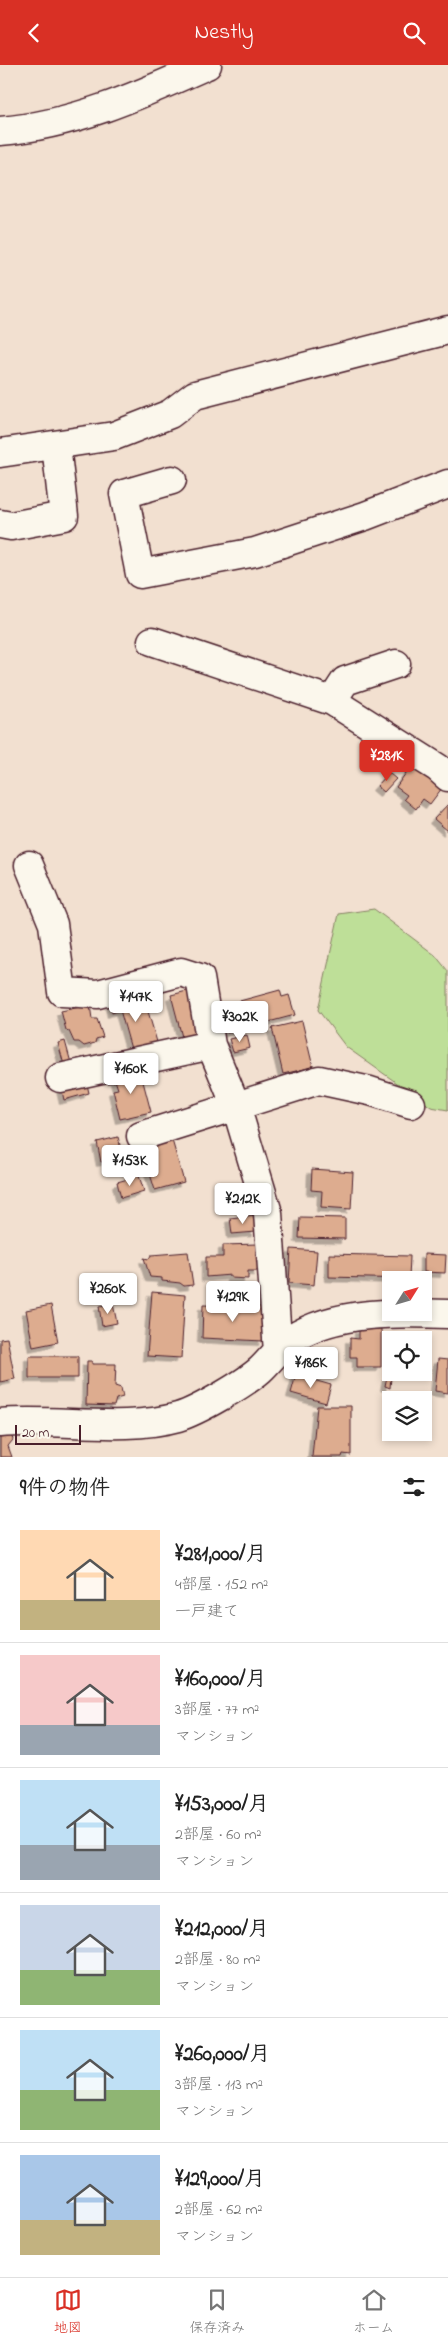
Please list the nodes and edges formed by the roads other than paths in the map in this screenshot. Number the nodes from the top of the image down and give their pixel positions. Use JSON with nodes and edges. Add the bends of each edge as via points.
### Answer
{"nodes":[{"id":1,"x":207,"y":65,"type":"edge"},
{"id":2,"x":0,"y":131,"type":"edge"},
{"id":3,"x":448,"y":330,"type":"edge"},
{"id":4,"x":56,"y":445,"type":"junction"},
{"id":5,"x":0,"y":453,"type":"edge"},
{"id":6,"x":172,"y":480,"type":"dead end"},
{"id":7,"x":448,"y":484,"type":"edge"},
{"id":8,"x":0,"y":524,"type":"edge"},
{"id":9,"x":152,"y":641,"type":"dead end"},
{"id":10,"x":396,"y":664,"type":"dead end"},
{"id":11,"x":332,"y":701,"type":"junction"},
{"id":12,"x":448,"y":777,"type":"edge"},
{"id":13,"x":29,"y":865,"type":"dead end"},
{"id":14,"x":211,"y":1045,"type":"junction"},
{"id":15,"x":60,"y":1078,"type":"dead end"},
{"id":16,"x":411,"y":1104,"type":"dead end"},
{"id":17,"x":236,"y":1106,"type":"junction"},
{"id":18,"x":141,"y":1136,"type":"dead end"},
{"id":19,"x":448,"y":1314,"type":"edge"},
{"id":20,"x":278,"y":1353,"type":"junction"},
{"id":21,"x":0,"y":1423,"type":"edge"}],
"edges":[{"from":1,"to":2,"type":"street","via":[[116,105],[32,129]]},
{"from":3,"to":4,"type":"street","via":[[195,395],[170,414],[114,436]]},
{"from":4,"to":5,"type":"street"},
{"from":4,"to":8,"type":"street","via":[[64,516],[11,526]]},
{"from":6,"to":7,"type":"street","via":[[124,494],[140,574],[255,552],[365,516]]},
{"from":9,"to":11,"type":"street"},
{"from":10,"to":11,"type":"street","via":[[345,681]]},
{"from":11,"to":12,"type":"street"},
{"from":13,"to":14,"type":"street","via":[[53,924],[62,992],[98,993],[181,972],[200,978]]},
{"from":14,"to":15,"type":"street"},
{"from":14,"to":17,"type":"street"},
{"from":16,"to":17,"type":"street","via":[[319,1080]]},
{"from":17,"to":18,"type":"street"},
{"from":17,"to":20,"type":"street","via":[[268,1213]]},
{"from":19,"to":20,"type":"street","via":[[361,1315],[318,1326],[292,1338]]},
{"from":20,"to":21,"type":"street","via":[[259,1371],[224,1395],[179,1417],[129,1424]]}]}
